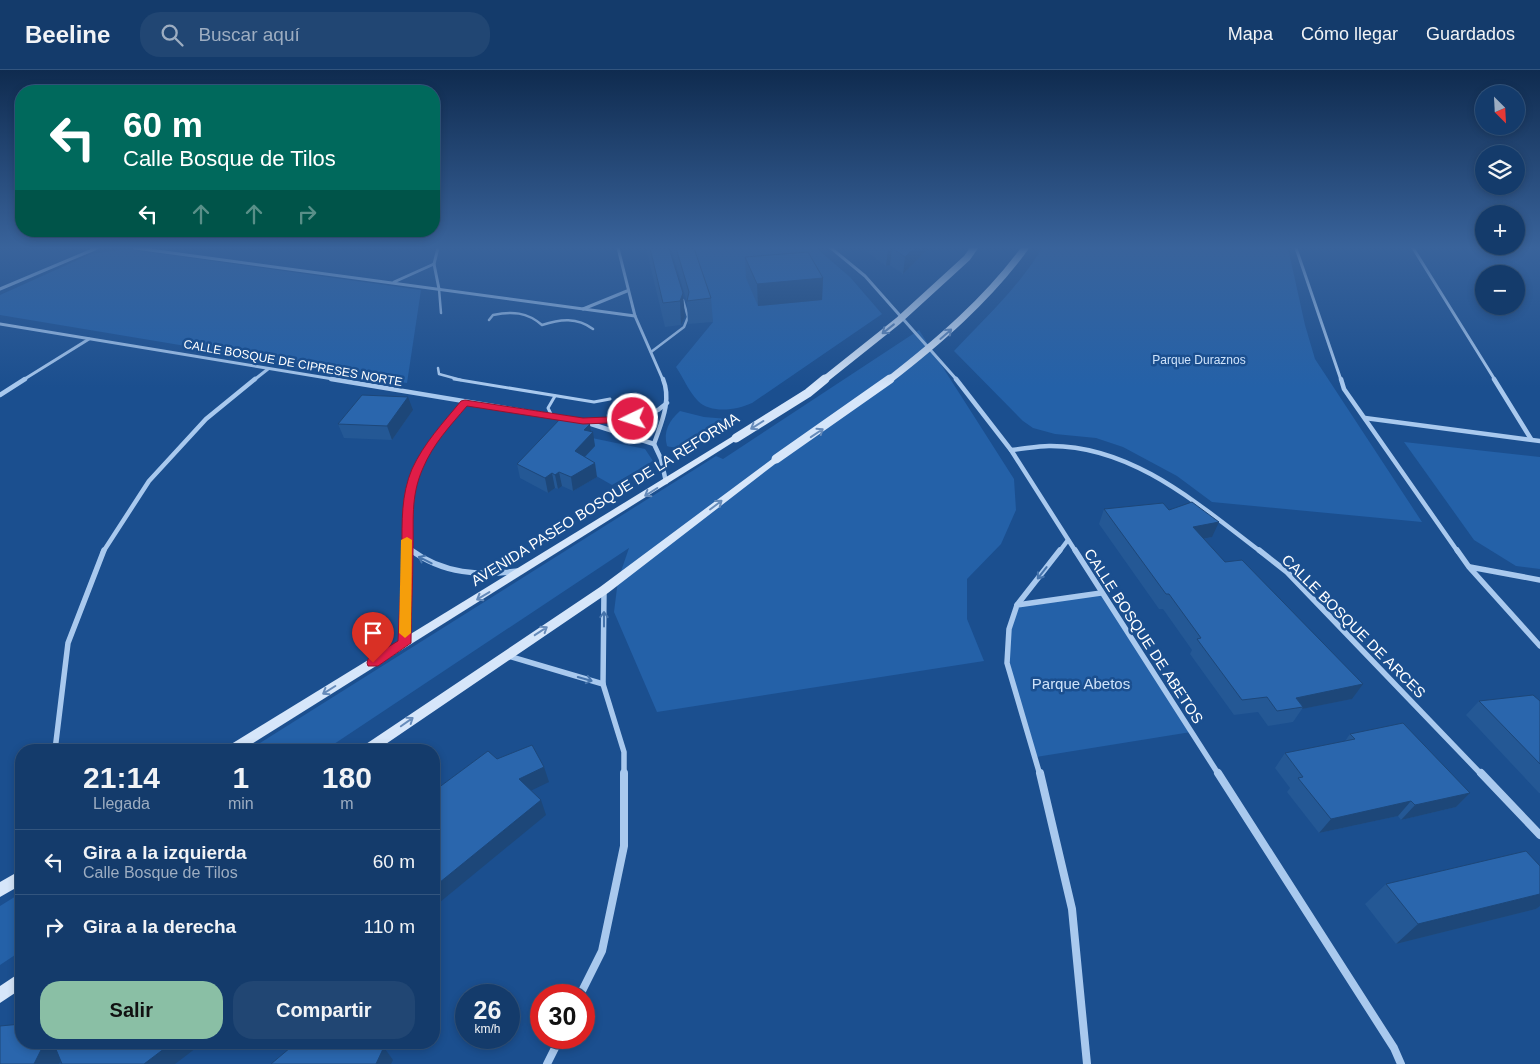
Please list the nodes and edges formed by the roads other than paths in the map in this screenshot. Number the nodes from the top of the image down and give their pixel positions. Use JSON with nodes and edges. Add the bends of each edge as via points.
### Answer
{"nodes":[{"id":1,"x":439,"y":294,"type":"edge"},
{"id":2,"x":472,"y":294,"type":"edge"},
{"id":3,"x":618,"y":294,"type":"edge"},
{"id":4,"x":627,"y":294,"type":"edge"},
{"id":5,"x":681,"y":294,"type":"edge"},
{"id":6,"x":881,"y":294,"type":"edge"},
{"id":7,"x":928,"y":294,"type":"edge"},
{"id":8,"x":985,"y":294,"type":"edge"},
{"id":9,"x":1312,"y":294,"type":"edge"},
{"id":10,"x":1442,"y":294,"type":"edge"},
{"id":11,"x":583,"y":309,"type":"junction"},
{"id":12,"x":441,"y":312,"type":"dead end"},
{"id":13,"x":635,"y":316,"type":"junction"},
{"id":14,"x":489,"y":320,"type":"dead end"},
{"id":15,"x":0,"y":324,"type":"edge"},
{"id":16,"x":593,"y":329,"type":"dead end"},
{"id":17,"x":89,"y":339,"type":"junction"},
{"id":18,"x":650,"y":352,"type":"junction"},
{"id":19,"x":438,"y":368,"type":"dead end"},
{"id":20,"x":268,"y":369,"type":"junction"},
{"id":21,"x":0,"y":395,"type":"edge"},
{"id":22,"x":556,"y":396,"type":"junction"},
{"id":23,"x":610,"y":399,"type":"dead end"},
{"id":24,"x":465,"y":403,"type":"junction"},
{"id":25,"x":667,"y":403,"type":"junction"},
{"id":26,"x":552,"y":416,"type":"junction"},
{"id":27,"x":1365,"y":418,"type":"junction"},
{"id":28,"x":583,"y":421,"type":"junction"},
{"id":29,"x":1531,"y":439,"type":"junction"},
{"id":30,"x":1540,"y":441,"type":"edge"},
{"id":31,"x":654,"y":444,"type":"junction"},
{"id":32,"x":1011,"y":450,"type":"junction"},
{"id":33,"x":666,"y":483,"type":"junction"},
{"id":34,"x":1068,"y":540,"type":"junction"},
{"id":35,"x":408,"y":548,"type":"junction"},
{"id":36,"x":1469,"y":567,"type":"junction"},
{"id":37,"x":524,"y":570,"type":"junction"},
{"id":38,"x":1540,"y":580,"type":"edge"},
{"id":39,"x":604,"y":590,"type":"junction"},
{"id":40,"x":1102,"y":593,"type":"junction"},
{"id":41,"x":1017,"y":605,"type":"junction"},
{"id":42,"x":404,"y":643,"type":"junction"},
{"id":43,"x":1540,"y":646,"type":"edge"},
{"id":44,"x":504,"y":655,"type":"junction"},
{"id":45,"x":603,"y":684,"type":"junction"},
{"id":46,"x":56,"y":744,"type":"edge"},
{"id":47,"x":242,"y":744,"type":"edge"},
{"id":48,"x":376,"y":744,"type":"edge"},
{"id":49,"x":1540,"y":835,"type":"edge"},
{"id":50,"x":15,"y":881,"type":"edge"},
{"id":51,"x":0,"y":890,"type":"edge"},
{"id":52,"x":15,"y":984,"type":"edge"},
{"id":53,"x":586,"y":984,"type":"edge"},
{"id":54,"x":0,"y":994,"type":"edge"},
{"id":55,"x":554,"y":1049,"type":"edge"},
{"id":56,"x":547,"y":1064,"type":"edge"},
{"id":57,"x":1087,"y":1064,"type":"edge"},
{"id":58,"x":1402,"y":1064,"type":"edge"}],
"edges":[{"from":1,"to":12,"type":"lane"},
{"from":2,"to":11,"type":"street"},
{"from":3,"to":11,"type":"street"},
{"from":4,"to":13,"type":"street"},
{"from":5,"to":18,"type":"lane","via":[[688,317],[684,327]]},
{"from":6,"to":32,"type":"street","name":"CALLE BOSQUE DE ABETOS","via":[[956,379]]},
{"from":7,"to":33,"type":"main road","name":"AVENIDA PASEO BOSQUE DE LA REFORMA","one_way":true,"bridge":true,"via":[[808,393]]},
{"from":39,"to":8,"type":"main road","one_way":true,"bridge":true,"via":[[776,460],[847,412],[948,332]]},
{"from":9,"to":27,"type":"street","via":[[1344,389]]},
{"from":10,"to":29,"type":"street"},
{"from":11,"to":13,"type":"street"},
{"from":13,"to":18,"type":"street"},
{"from":14,"to":16,"type":"lane","via":[[493,315],[516,312],[529,315],[542,324],[576,320]]},
{"from":15,"to":17,"type":"street","name":"CALLE BOSQUE DE CIPRESES NORTE"},
{"from":17,"to":20,"type":"street","name":"CALLE BOSQUE DE CIPRESES NORTE"},
{"from":17,"to":21,"type":"street"},
{"from":18,"to":25,"type":"street","via":[[666,387]]},
{"from":19,"to":22,"type":"lane","via":[[439,374],[447,378]]},
{"from":20,"to":24,"type":"street","name":"CALLE BOSQUE DE CIPRESES NORTE"},
{"from":20,"to":46,"type":"street","via":[[206,419],[149,481],[101,555],[68,644]]},
{"from":22,"to":23,"type":"lane","via":[[594,402]]},
{"from":22,"to":26,"type":"lane","via":[[548,408]]},
{"from":24,"to":26,"type":"street","name":"CALLE BOSQUE DE CIPRESES NORTE"},
{"from":24,"to":35,"type":"street","via":[[437,434],[418,468],[407,507]]},
{"from":25,"to":28,"type":"street","name":"CALLE BOSQUE DE CIPRESES NORTE","via":[[653,413],[633,419]]},
{"from":25,"to":31,"type":"street"},
{"from":26,"to":28,"type":"street","name":"CALLE BOSQUE DE CIPRESES NORTE"},
{"from":27,"to":29,"type":"street"},
{"from":27,"to":36,"type":"street"},
{"from":28,"to":31,"type":"street","name":"CALLE BOSQUE DE CIPRESES NORTE"},
{"from":29,"to":30,"type":"street"},
{"from":31,"to":33,"type":"street"},
{"from":32,"to":34,"type":"street","name":"CALLE BOSQUE DE ABETOS"},
{"from":32,"to":49,"type":"street","name":"CALLE BOSQUE DE ARCES","via":[[1050,446],[1097,452],[1138,467],[1192,499],[1287,572]]},
{"from":33,"to":37,"type":"main road","name":"AVENIDA PASEO BOSQUE DE LA REFORMA","one_way":true},
{"from":34,"to":40,"type":"street","name":"CALLE BOSQUE DE ABETOS"},
{"from":34,"to":41,"type":"street","one_way":true},
{"from":37,"to":35,"type":"street","one_way":true,"via":[[483,574],[464,572],[431,564]]},
{"from":35,"to":42,"type":"street"},
{"from":36,"to":38,"type":"street"},
{"from":36,"to":43,"type":"street"},
{"from":37,"to":42,"type":"main road","name":"AVENIDA PASEO BOSQUE DE LA REFORMA","one_way":true},
{"from":44,"to":39,"type":"main road","one_way":true},
{"from":45,"to":39,"type":"street","one_way":true},
{"from":40,"to":41,"type":"street"},
{"from":40,"to":58,"type":"street","name":"CALLE BOSQUE DE ABETOS"},
{"from":41,"to":57,"type":"street","via":[[1009,629],[1007,663],[1036,757],[1072,909]]},
{"from":42,"to":47,"type":"main road","name":"AVENIDA PASEO BOSQUE DE LA REFORMA","one_way":true},
{"from":44,"to":45,"type":"street","one_way":true},
{"from":48,"to":44,"type":"main road","one_way":true},
{"from":45,"to":53,"type":"street","via":[[624,752],[624,846],[602,951]]},
{"from":50,"to":51,"type":"main road"},
{"from":52,"to":54,"type":"main road"},
{"from":55,"to":56,"type":"street"}]}
